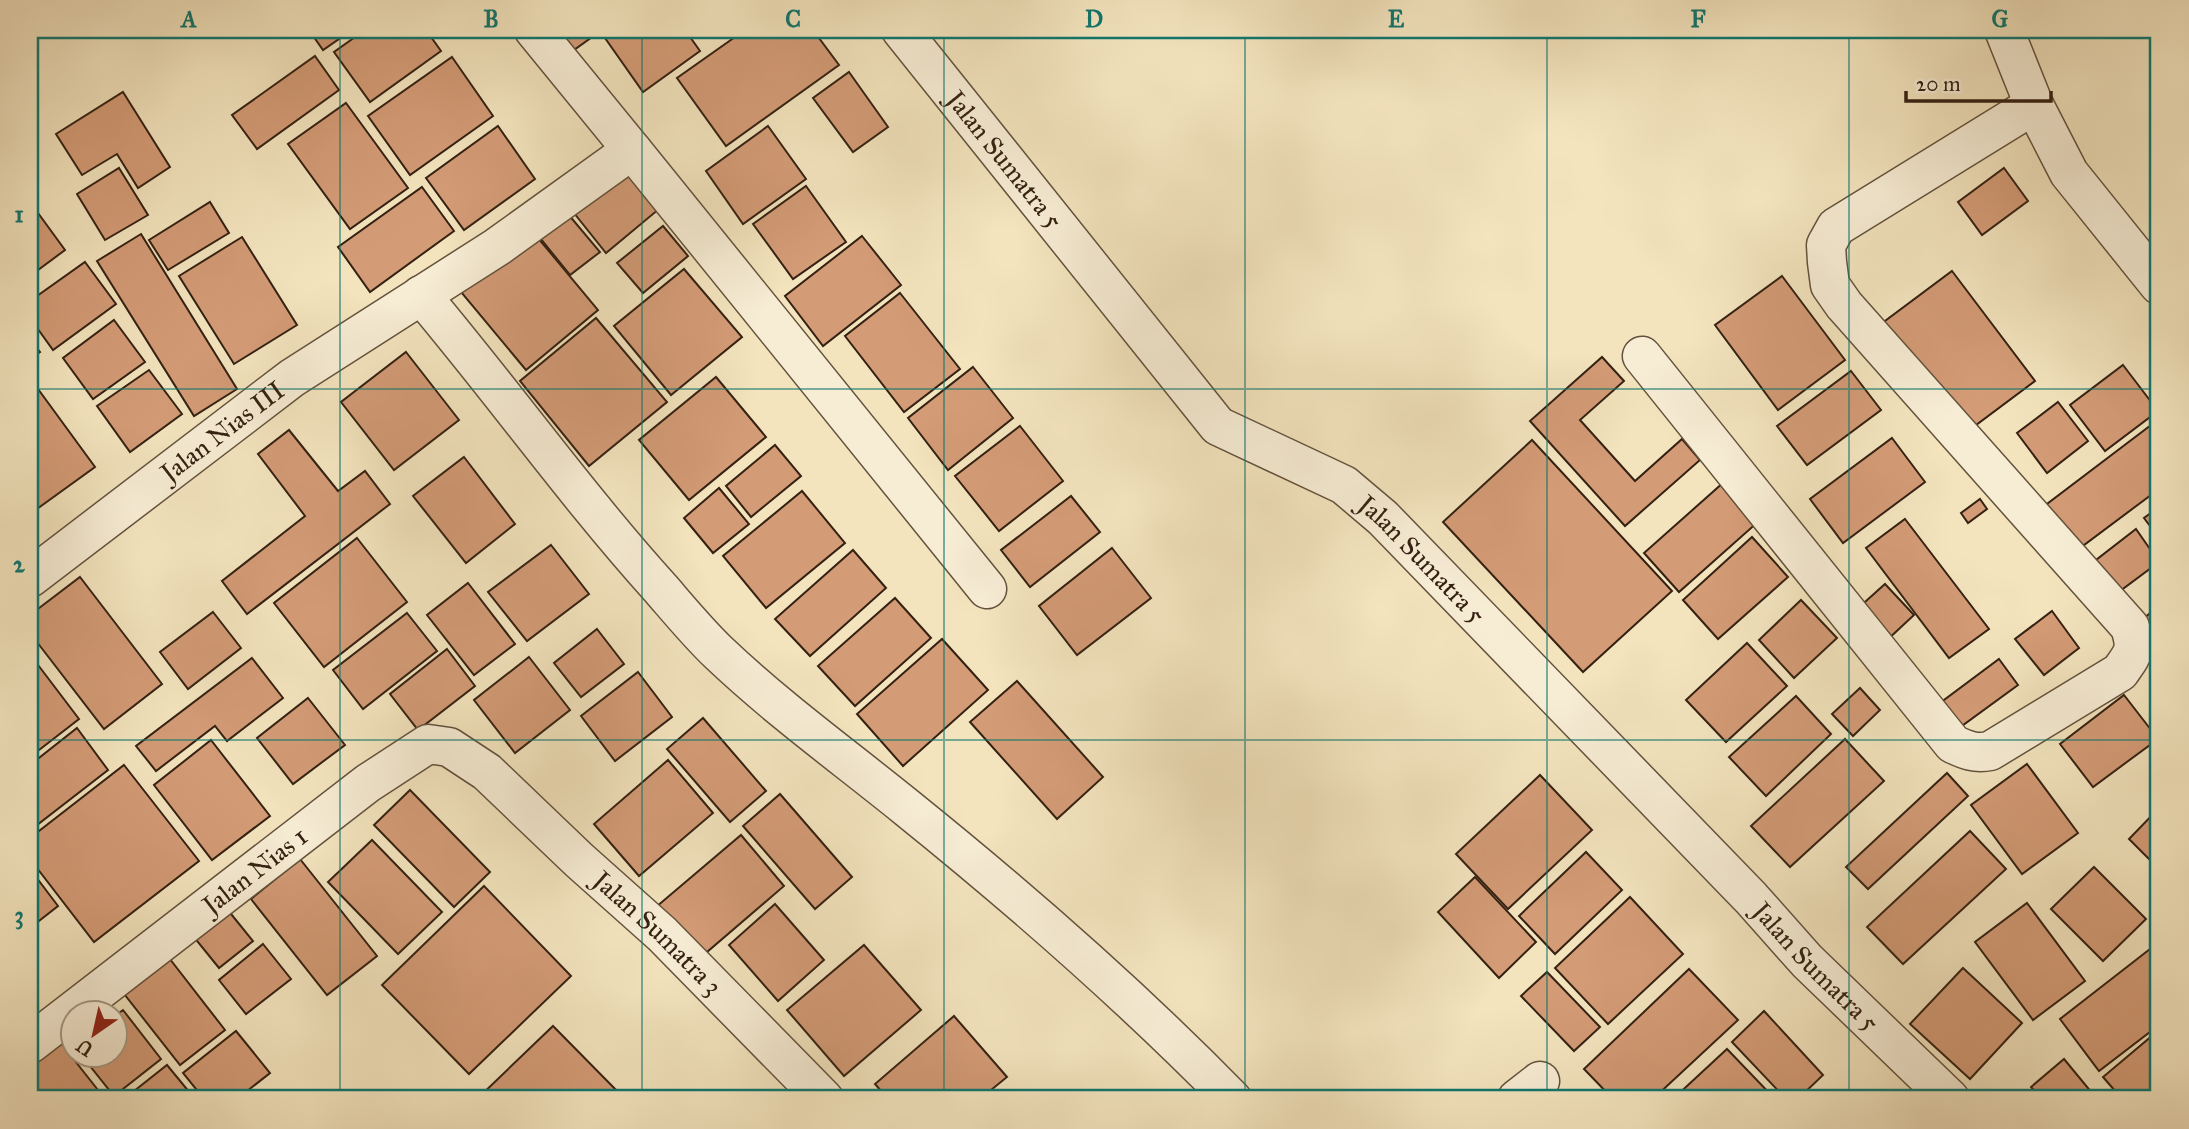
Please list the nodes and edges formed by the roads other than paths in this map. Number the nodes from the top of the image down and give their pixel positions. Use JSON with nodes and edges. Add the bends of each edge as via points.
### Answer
{"nodes":[{"id":1,"x":534,"y":30,"type":"edge"},
{"id":2,"x":901,"y":30,"type":"edge"},
{"id":3,"x":2004,"y":30,"type":"edge"},
{"id":4,"x":2034,"y":105,"type":"junction"},
{"id":5,"x":632,"y":150,"type":"junction"},
{"id":6,"x":2159,"y":285,"type":"edge"},
{"id":7,"x":421,"y":295,"type":"junction"},
{"id":8,"x":1642,"y":356,"type":"dead end"},
{"id":9,"x":30,"y":578,"type":"edge"},
{"id":10,"x":987,"y":589,"type":"dead end"},
{"id":11,"x":487,"y":772,"type":"joint"},
{"id":12,"x":30,"y":1044,"type":"edge"},
{"id":13,"x":824,"y":1099,"type":"edge"},
{"id":14,"x":1232,"y":1099,"type":"edge"},
{"id":15,"x":1950,"y":1099,"type":"edge"}],
"edges":[{"from":1,"to":5,"type":"street"},
{"from":2,"to":15,"type":"street","name":"Jalan Sumatra 5","via":[[1218,426],[1344,485],[1383,518],[1807,961]]},
{"from":3,"to":4,"type":"street"},
{"from":4,"to":6,"type":"street","via":[[2069,173]]},
{"from":4,"to":8,"type":"street","via":[[1836,227],[1826,245],[1830,285],[2130,627],[2135,644],[2120,671],[1990,751],[1979,753],[1953,744]]},
{"from":5,"to":7,"type":"street","name":"Jalan Nias III"},
{"from":5,"to":10,"type":"street"},
{"from":7,"to":9,"type":"street","name":"Jalan Nias III","via":[[292,378]]},
{"from":7,"to":14,"type":"street","via":[[621,545],[716,650],[775,704],[1012,894]]},
{"from":11,"to":12,"type":"street","name":"Jalan Nias 1","via":[[449,747],[428,744],[411,753]]},
{"from":11,"to":13,"type":"street","name":"Jalan Sumatra 3","via":[[662,934]]}]}
